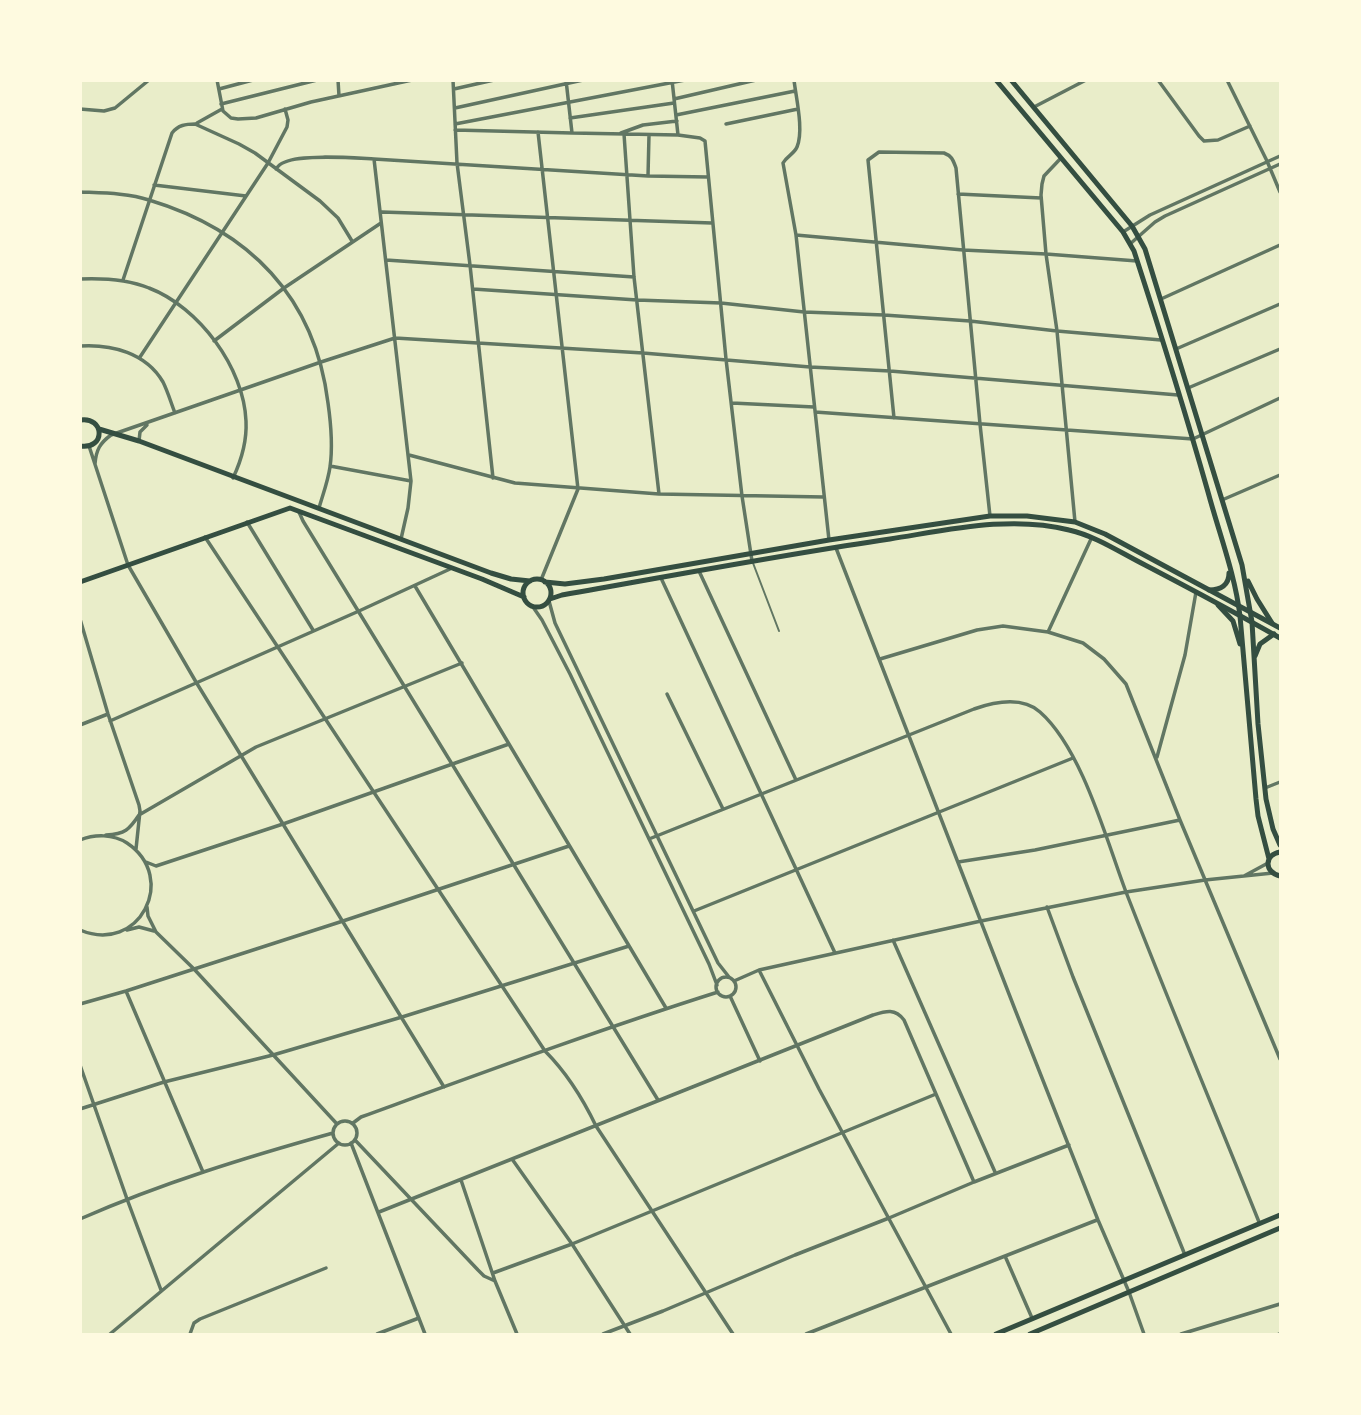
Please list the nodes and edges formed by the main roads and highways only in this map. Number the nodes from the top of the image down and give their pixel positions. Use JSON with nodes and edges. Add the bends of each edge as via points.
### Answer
{"nodes":[{"id":1,"x":996,"y":80,"type":"edge"},
{"id":2,"x":1012,"y":80,"type":"edge"},
{"id":3,"x":80,"y":420,"type":"edge"},
{"id":4,"x":99,"y":429,"type":"junction"},
{"id":5,"x":80,"y":446,"type":"edge"},
{"id":6,"x":280,"y":494,"type":"junction"},
{"id":7,"x":282,"y":510,"type":"junction"},
{"id":8,"x":1242,"y":565,"type":"junction"},
{"id":9,"x":1229,"y":566,"type":"junction"},
{"id":10,"x":530,"y":581,"type":"junction"},
{"id":11,"x":543,"y":581,"type":"junction"},
{"id":12,"x":80,"y":582,"type":"edge"},
{"id":13,"x":1209,"y":590,"type":"junction"},
{"id":14,"x":524,"y":597,"type":"junction"},
{"id":15,"x":549,"y":600,"type":"junction"},
{"id":16,"x":1218,"y":605,"type":"junction"},
{"id":17,"x":1239,"y":606,"type":"junction"},
{"id":18,"x":1250,"y":611,"type":"junction"},
{"id":19,"x":1240,"y":616,"type":"junction"},
{"id":20,"x":1252,"y":622,"type":"junction"},
{"id":21,"x":1277,"y":624,"type":"edge"},
{"id":22,"x":1274,"y":634,"type":"junction"},
{"id":23,"x":1280,"y":638,"type":"edge"},
{"id":24,"x":1254,"y":659,"type":"junction"},
{"id":25,"x":1244,"y":660,"type":"junction"},
{"id":26,"x":1280,"y":845,"type":"edge"},
{"id":27,"x":1280,"y":852,"type":"edge"},
{"id":28,"x":1269,"y":861,"type":"junction"},
{"id":29,"x":1277,"y":875,"type":"edge"},
{"id":30,"x":1280,"y":882,"type":"edge"},
{"id":31,"x":1280,"y":1215,"type":"edge"},
{"id":32,"x":1280,"y":1228,"type":"edge"},
{"id":33,"x":1039,"y":1333,"type":"edge"},
{"id":34,"x":996,"y":1335,"type":"edge"},
{"id":35,"x":1030,"y":1335,"type":"edge"}],
"edges":[{"from":1,"to":9,"type":"main road","via":[[1129,244]]},
{"from":2,"to":8,"type":"main road","via":[[1139,236]]},
{"from":3,"to":4,"type":"main road","via":[[90,419]]},
{"from":4,"to":5,"type":"main road","via":[[93,445]]},
{"from":4,"to":6,"type":"main road"},
{"from":6,"to":7,"type":"main road","via":[[286,501]]},
{"from":6,"to":10,"type":"main road","via":[[491,573]]},
{"from":7,"to":12,"type":"main road"},
{"from":7,"to":14,"type":"main road","via":[[299,510]]},
{"from":8,"to":18,"type":"main road"},
{"from":8,"to":21,"type":"main road","via":[[1256,599]]},
{"from":9,"to":13,"type":"main road","via":[[1226,584]]},
{"from":9,"to":17,"type":"main road"},
{"from":10,"to":11,"type":"main road"},
{"from":10,"to":14,"type":"main road"},
{"from":11,"to":13,"type":"main road","via":[[569,584],[990,516],[1027,516],[1074,522],[1105,534]]},
{"from":11,"to":15,"type":"main road","via":[[550,588]]},
{"from":13,"to":17,"type":"main road"},
{"from":14,"to":15,"type":"main road","via":[[533,607]]},
{"from":15,"to":16,"type":"main road","via":[[835,547],[999,524],[1079,532]]},
{"from":16,"to":19,"type":"main road"},
{"from":16,"to":25,"type":"main road","via":[[1233,621]]},
{"from":17,"to":18,"type":"main road"},
{"from":17,"to":19,"type":"main road"},
{"from":18,"to":20,"type":"main road"},
{"from":18,"to":21,"type":"main road"},
{"from":19,"to":20,"type":"main road"},
{"from":19,"to":25,"type":"main road"},
{"from":20,"to":22,"type":"main road"},
{"from":20,"to":24,"type":"main road"},
{"from":22,"to":23,"type":"main road"},
{"from":22,"to":24,"type":"main road","via":[[1260,644]]},
{"from":24,"to":26,"type":"main road","via":[[1265,788]]},
{"from":25,"to":28,"type":"main road","via":[[1257,807]]},
{"from":27,"to":28,"type":"main road"},
{"from":28,"to":29,"type":"main road"},
{"from":29,"to":30,"type":"main road"},
{"from":31,"to":34,"type":"main road"},
{"from":32,"to":33,"type":"main road"},
{"from":33,"to":35,"type":"main road"}]}
